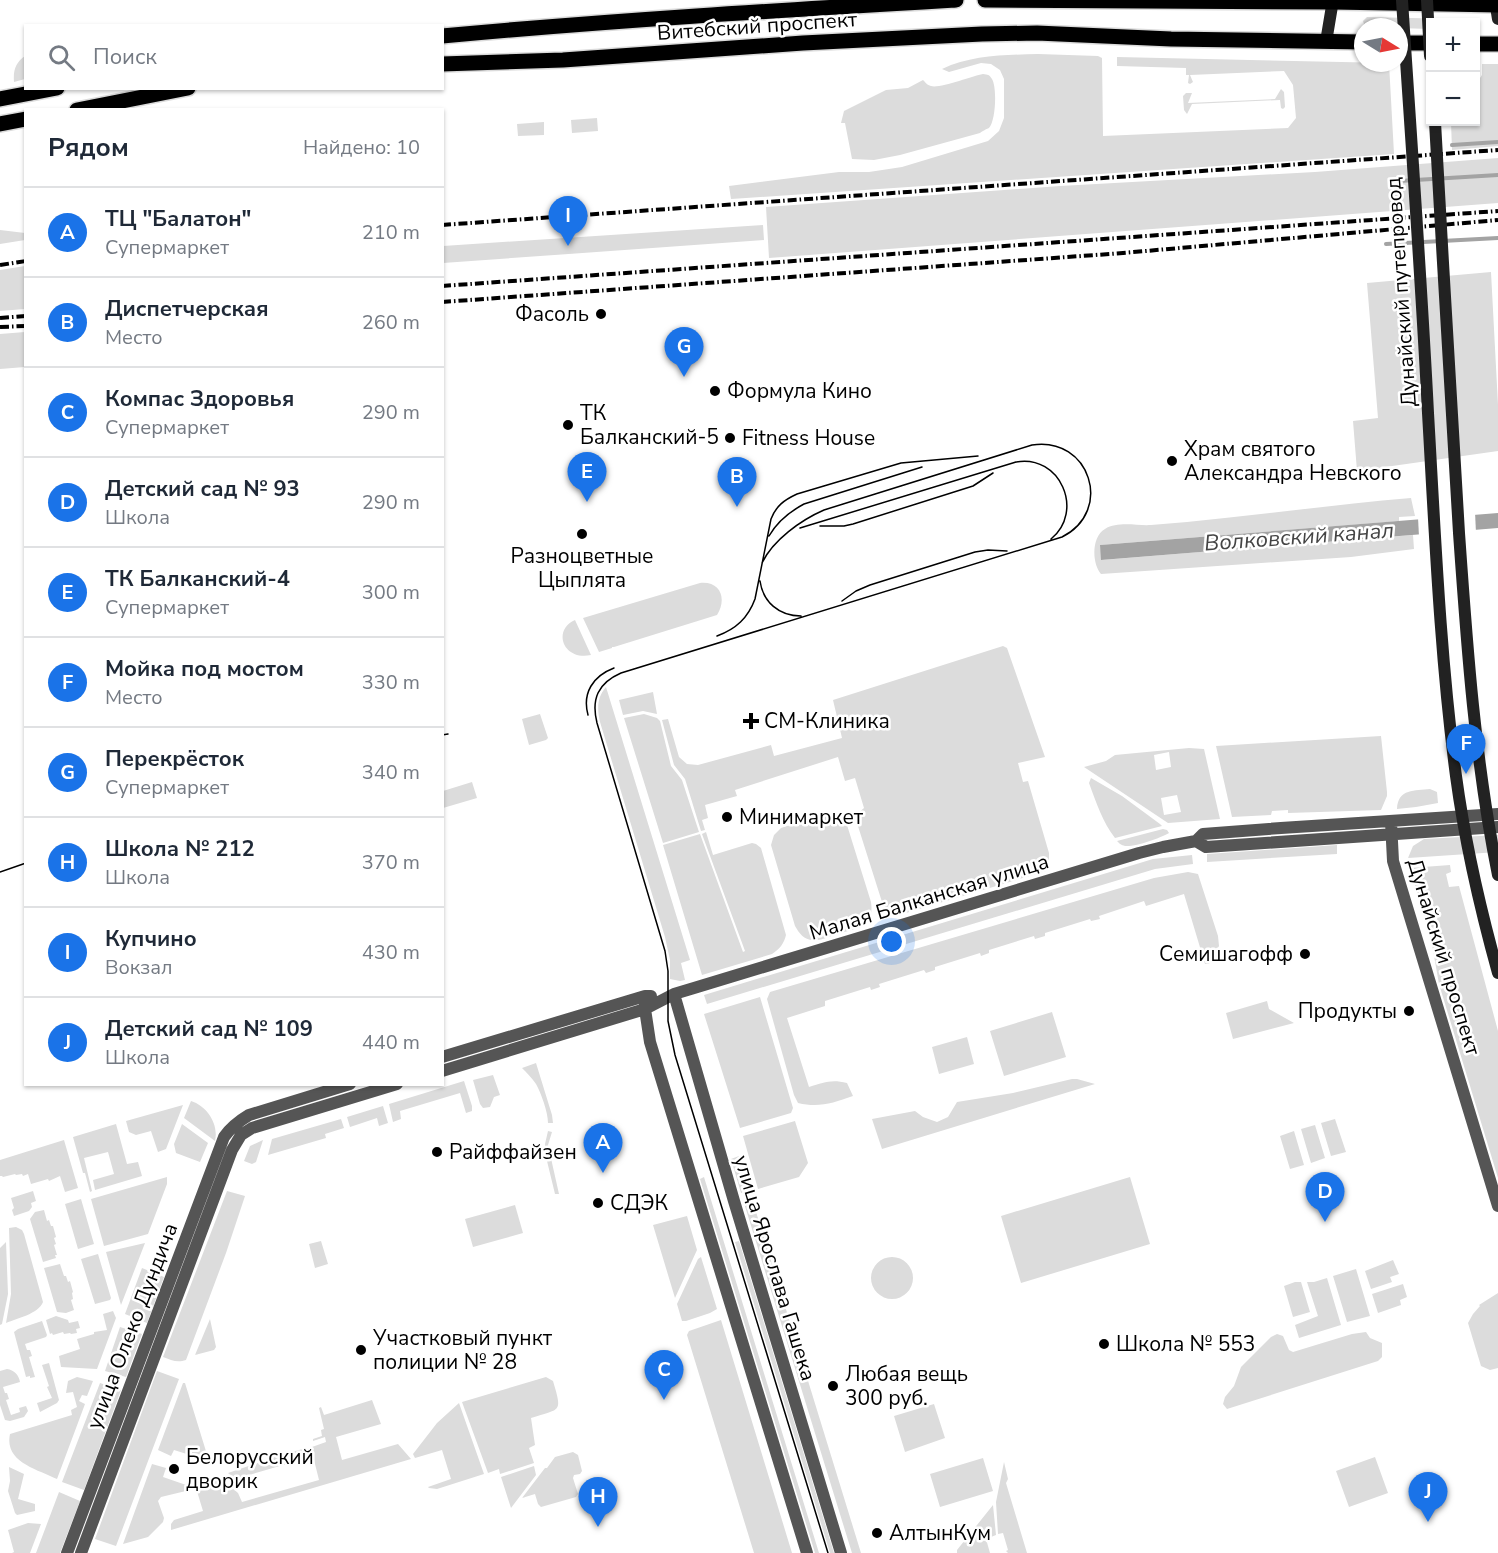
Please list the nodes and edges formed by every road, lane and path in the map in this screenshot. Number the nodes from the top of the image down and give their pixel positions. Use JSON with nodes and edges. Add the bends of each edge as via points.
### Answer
{"nodes":[{"id":1,"x":956,"y":0,"type":"edge"},
{"id":2,"x":985,"y":0,"type":"edge"},
{"id":3,"x":1402,"y":0,"type":"edge"},
{"id":4,"x":1427,"y":0,"type":"edge"},
{"id":5,"x":1327,"y":1,"type":"edge"},
{"id":6,"x":1497,"y":8,"type":"edge"},
{"id":7,"x":1428,"y":18,"type":"edge"},
{"id":8,"x":444,"y":36,"type":"edge"},
{"id":9,"x":1326,"y":42,"type":"junction"},
{"id":10,"x":1354,"y":42,"type":"edge"},
{"id":11,"x":1408,"y":43,"type":"edge"},
{"id":12,"x":1426,"y":43,"type":"edge"},
{"id":13,"x":1480,"y":44,"type":"edge"},
{"id":14,"x":1498,"y":44,"type":"edge"},
{"id":15,"x":444,"y":64,"type":"edge"},
{"id":16,"x":48,"y":90,"type":"edge"},
{"id":17,"x":178,"y":90,"type":"edge"},
{"id":18,"x":0,"y":99,"type":"edge"},
{"id":19,"x":87,"y":108,"type":"edge"},
{"id":20,"x":24,"y":119,"type":"edge"},
{"id":21,"x":0,"y":124,"type":"edge"},
{"id":22,"x":1434,"y":126,"type":"edge"},
{"id":23,"x":1498,"y":814,"type":"edge"},
{"id":24,"x":1498,"y":827,"type":"edge"},
{"id":25,"x":1391,"y":828,"type":"junction"},
{"id":26,"x":1498,"y":875,"type":"edge"},
{"id":27,"x":1498,"y":973,"type":"edge"},
{"id":28,"x":674,"y":994,"type":"junction"},
{"id":29,"x":645,"y":996,"type":"junction"},
{"id":30,"x":645,"y":1009,"type":"junction"},
{"id":31,"x":444,"y":1056,"type":"edge"},
{"id":32,"x":444,"y":1070,"type":"edge"},
{"id":33,"x":343,"y":1086,"type":"edge"},
{"id":34,"x":390,"y":1086,"type":"edge"},
{"id":35,"x":244,"y":1125,"type":"junction"},
{"id":36,"x":1498,"y":1206,"type":"edge"},
{"id":37,"x":68,"y":1553,"type":"edge"},
{"id":38,"x":81,"y":1553,"type":"edge"},
{"id":39,"x":807,"y":1553,"type":"edge"},
{"id":40,"x":842,"y":1553,"type":"edge"}],
"edges":[{"from":1,"to":8,"type":"main road","name":"Витебский проспект","via":[[683,16]]},
{"from":2,"to":5,"type":"main road"},
{"from":3,"to":27,"type":"main road","name":"Дунайский путепровод","bridge":true,"via":[[1445,678],[1467,844]]},
{"from":4,"to":7,"type":"main road","bridge":true},
{"from":5,"to":6,"type":"main road"},
{"from":5,"to":9,"type":"main road"},
{"from":9,"to":10,"type":"main road","name":"Витебский проспект"},
{"from":9,"to":15,"type":"main road","name":"Витебский проспект","via":[[982,33]]},
{"from":11,"to":12,"type":"main road"},
{"from":13,"to":14,"type":"main road"},
{"from":16,"to":18,"type":"main road"},
{"from":17,"to":19,"type":"main road"},
{"from":20,"to":21,"type":"main road"},
{"from":22,"to":26,"type":"main road","name":"Дунайский путепровод","bridge":true,"via":[[1470,677],[1478,757]]},
{"from":23,"to":25,"type":"street","name":"Малая Балканская улица"},
{"from":24,"to":25,"type":"street","name":"Малая Балканская улица"},
{"from":25,"to":28,"type":"street","name":"Малая Балканская улица","via":[[1281,828],[1203,834],[1196,842],[1138,853]]},
{"from":25,"to":36,"type":"street","name":"Дунайский проспект","via":[[1393,861]]},
{"from":28,"to":29,"type":"street","name":"Малая Балканская улица"},
{"from":28,"to":30,"type":"street","name":"Малая Балканская улица"},
{"from":28,"to":40,"type":"street","name":"улица Ярослава Гашека"},
{"from":29,"to":30,"type":"street"},
{"from":29,"to":31,"type":"street","name":"Малая Балканская улица"},
{"from":30,"to":32,"type":"street","name":"Малая Балканская улица"},
{"from":30,"to":39,"type":"street","via":[[650,1042]]},
{"from":33,"to":35,"type":"street","via":[[261,1111]]},
{"from":34,"to":35,"type":"street"},
{"from":35,"to":37,"type":"street","name":"улица Олеко Дундича","via":[[229,1130],[220,1146]]},
{"from":35,"to":38,"type":"street","name":"улица Олеко Дундича"}]}
